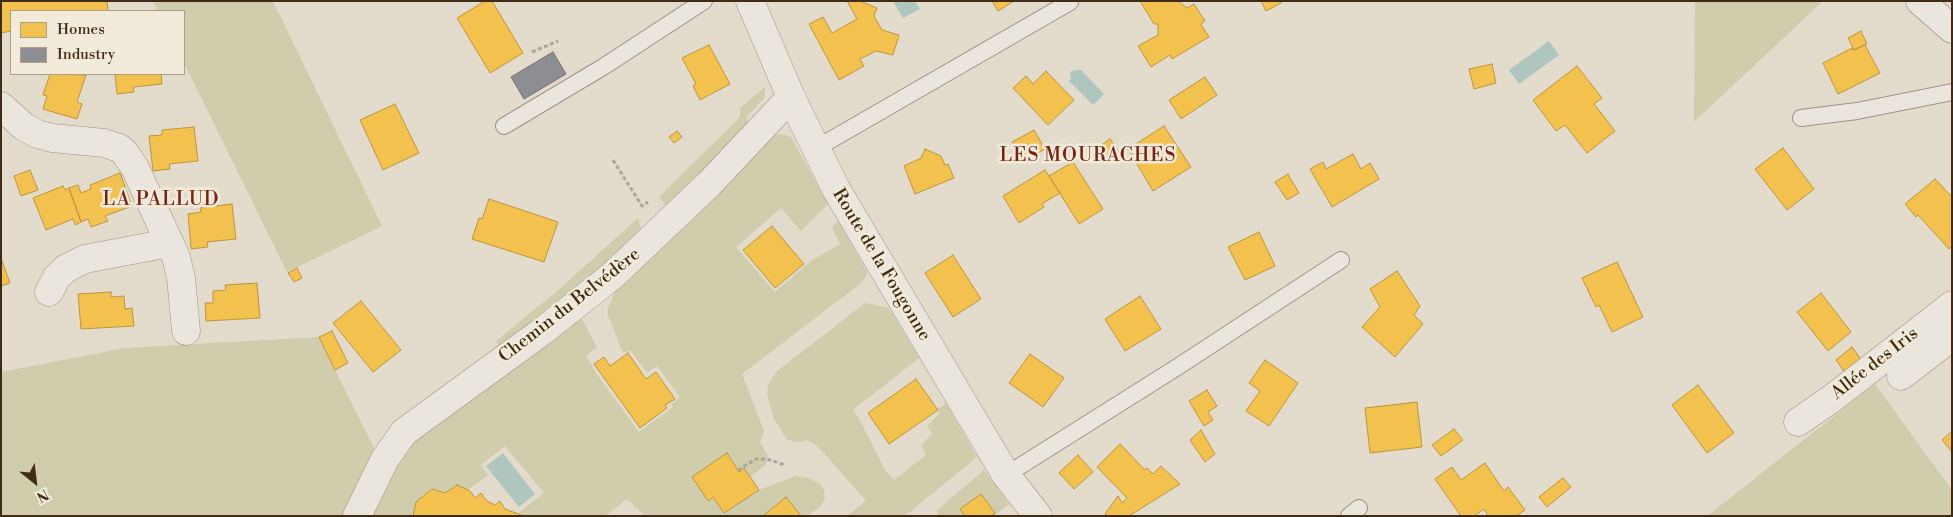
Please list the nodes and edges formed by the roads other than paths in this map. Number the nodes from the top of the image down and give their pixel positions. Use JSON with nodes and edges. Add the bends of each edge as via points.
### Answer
{"nodes":[{"id":1,"x":704,"y":1,"type":"edge"},
{"id":2,"x":750,"y":1,"type":"edge"},
{"id":3,"x":1920,"y":1,"type":"edge"},
{"id":4,"x":1070,"y":2,"type":"edge"},
{"id":5,"x":1952,"y":29,"type":"edge"},
{"id":6,"x":1952,"y":92,"type":"edge"},
{"id":7,"x":791,"y":97,"type":"junction"},
{"id":8,"x":1,"y":106,"type":"edge"},
{"id":9,"x":1801,"y":118,"type":"dead end"},
{"id":10,"x":504,"y":126,"type":"dead end"},
{"id":11,"x":815,"y":149,"type":"junction"},
{"id":12,"x":169,"y":243,"type":"junction"},
{"id":13,"x":1341,"y":260,"type":"dead end"},
{"id":14,"x":49,"y":292,"type":"dead end"},
{"id":15,"x":1952,"y":305,"type":"edge"},
{"id":16,"x":186,"y":331,"type":"dead end"},
{"id":17,"x":1952,"y":337,"type":"edge"},
{"id":18,"x":1901,"y":376,"type":"dead end"},
{"id":19,"x":1798,"y":422,"type":"dead end"},
{"id":20,"x":1006,"y":475,"type":"junction"},
{"id":21,"x":1032,"y":514,"type":"edge"},
{"id":22,"x":357,"y":516,"type":"edge"}],
"edges":[{"from":1,"to":10,"type":"lane"},
{"from":2,"to":7,"type":"street","name":"Route de la Fougonne"},
{"from":3,"to":5,"type":"street"},
{"from":4,"to":11,"type":"lane"},
{"from":6,"to":9,"type":"lane"},
{"from":7,"to":11,"type":"street","name":"Route de la Fougonne"},
{"from":7,"to":22,"type":"street","name":"Chemin du Belvédère","via":[[709,184],[612,276],[404,432],[385,459]]},
{"from":8,"to":12,"type":"street","via":[[36,134],[119,148],[135,168]]},
{"from":11,"to":20,"type":"street","name":"Route de la Fougonne"},
{"from":12,"to":14,"type":"street","via":[[78,262],[57,277]]},
{"from":12,"to":16,"type":"street","via":[[178,262]]},
{"from":13,"to":20,"type":"lane"},
{"from":15,"to":19,"type":"street","name":"Allée des Iris"},
{"from":17,"to":18,"type":"street","name":"Allée des Iris"},
{"from":20,"to":21,"type":"street","name":"Route de la Fougonne"}]}
